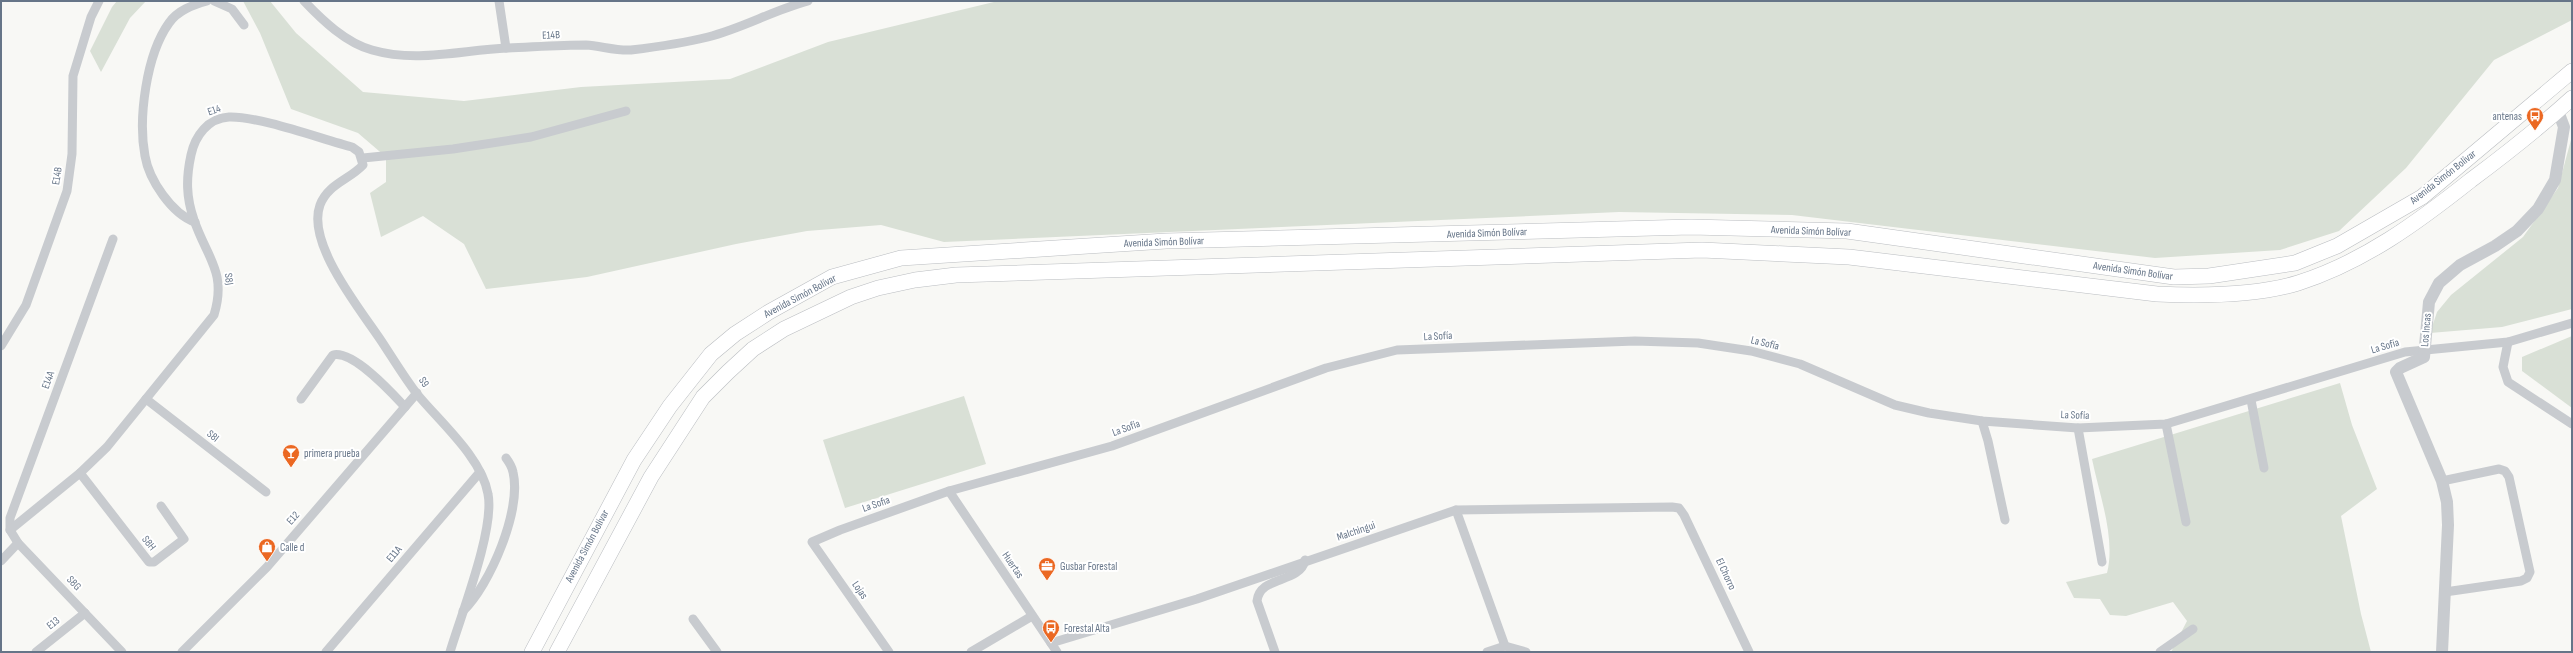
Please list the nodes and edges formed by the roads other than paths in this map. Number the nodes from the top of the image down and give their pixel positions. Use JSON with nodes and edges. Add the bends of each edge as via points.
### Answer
{"nodes":[{"id":1,"x":99,"y":1,"type":"edge"},
{"id":2,"x":207,"y":1,"type":"edge"},
{"id":3,"x":214,"y":1,"type":"edge"},
{"id":4,"x":304,"y":1,"type":"edge"},
{"id":5,"x":499,"y":1,"type":"edge"},
{"id":6,"x":808,"y":1,"type":"edge"},
{"id":7,"x":244,"y":25,"type":"dead end"},
{"id":8,"x":506,"y":48,"type":"junction"},
{"id":9,"x":2572,"y":71,"type":"edge"},
{"id":10,"x":2572,"y":98,"type":"edge"},
{"id":11,"x":626,"y":111,"type":"dead end"},
{"id":12,"x":2558,"y":111,"type":"junction"},
{"id":13,"x":363,"y":158,"type":"junction"},
{"id":14,"x":195,"y":222,"type":"junction"},
{"id":15,"x":113,"y":239,"type":"dead end"},
{"id":16,"x":2572,"y":322,"type":"edge"},
{"id":17,"x":2508,"y":342,"type":"junction"},
{"id":18,"x":1,"y":346,"type":"edge"},
{"id":19,"x":2424,"y":348,"type":"junction"},
{"id":20,"x":416,"y":393,"type":"junction"},
{"id":21,"x":301,"y":399,"type":"dead end"},
{"id":22,"x":146,"y":400,"type":"junction"},
{"id":23,"x":2250,"y":400,"type":"junction"},
{"id":24,"x":404,"y":407,"type":"junction"},
{"id":25,"x":1982,"y":421,"type":"junction"},
{"id":26,"x":2166,"y":424,"type":"junction"},
{"id":27,"x":2572,"y":424,"type":"edge"},
{"id":28,"x":2078,"y":428,"type":"junction"},
{"id":29,"x":506,"y":458,"type":"dead end"},
{"id":30,"x":2264,"y":468,"type":"dead end"},
{"id":31,"x":480,"y":472,"type":"junction"},
{"id":32,"x":80,"y":473,"type":"junction"},
{"id":33,"x":2442,"y":481,"type":"junction"},
{"id":34,"x":266,"y":492,"type":"dead end"},
{"id":35,"x":950,"y":492,"type":"junction"},
{"id":36,"x":161,"y":506,"type":"dead end"},
{"id":37,"x":1679,"y":508,"type":"joint"},
{"id":38,"x":1456,"y":510,"type":"junction"},
{"id":39,"x":2005,"y":520,"type":"dead end"},
{"id":40,"x":2186,"y":522,"type":"dead end"},
{"id":41,"x":10,"y":530,"type":"junction"},
{"id":42,"x":812,"y":542,"type":"joint"},
{"id":43,"x":18,"y":543,"type":"junction"},
{"id":44,"x":1305,"y":560,"type":"junction"},
{"id":45,"x":1,"y":561,"type":"edge"},
{"id":46,"x":2102,"y":562,"type":"dead end"},
{"id":47,"x":2445,"y":592,"type":"junction"},
{"id":48,"x":462,"y":612,"type":"junction"},
{"id":49,"x":85,"y":613,"type":"junction"},
{"id":50,"x":1032,"y":616,"type":"junction"},
{"id":51,"x":693,"y":619,"type":"dead end"},
{"id":52,"x":2193,"y":629,"type":"dead end"},
{"id":53,"x":1051,"y":643,"type":"junction"},
{"id":54,"x":1505,"y":646,"type":"junction"},
{"id":55,"x":36,"y":652,"type":"edge"},
{"id":56,"x":122,"y":652,"type":"edge"},
{"id":57,"x":182,"y":652,"type":"edge"},
{"id":58,"x":326,"y":652,"type":"edge"},
{"id":59,"x":450,"y":652,"type":"edge"},
{"id":60,"x":532,"y":652,"type":"edge"},
{"id":61,"x":557,"y":652,"type":"edge"},
{"id":62,"x":717,"y":652,"type":"edge"},
{"id":63,"x":889,"y":652,"type":"edge"},
{"id":64,"x":971,"y":652,"type":"edge"},
{"id":65,"x":1057,"y":652,"type":"edge"},
{"id":66,"x":1275,"y":652,"type":"edge"},
{"id":67,"x":1488,"y":652,"type":"edge"},
{"id":68,"x":1526,"y":652,"type":"edge"},
{"id":69,"x":1749,"y":652,"type":"edge"},
{"id":70,"x":2160,"y":652,"type":"edge"},
{"id":71,"x":2442,"y":652,"type":"edge"}],
"edges":[{"from":1,"to":18,"type":"street","name":"E14B","via":[[91,17],[73,76],[72,154],[67,191],[26,305]]},
{"from":2,"to":14,"type":"street","via":[[188,7],[169,22],[157,47],[147,83],[143,121],[145,157],[159,189],[175,210],[184,218]]},
{"from":3,"to":7,"type":"street","via":[[232,9]]},
{"from":4,"to":8,"type":"street","name":"E14B","via":[[344,36],[371,50],[401,55],[448,55]]},
{"from":5,"to":8,"type":"street"},
{"from":6,"to":8,"type":"street","name":"E14B","via":[[708,37],[629,50],[586,45]]},
{"from":9,"to":60,"type":"highway","name":"Avenida Simón Bolívar","via":[[2422,197],[2337,246],[2295,263],[2209,276],[2174,277],[1847,231],[1692,227],[1166,242],[942,254],[901,258],[862,267],[832,277],[769,312],[735,334],[711,354],[670,406],[634,460]]},
{"from":10,"to":12,"type":"highway","name":"Avenida Simón Bolívar"},
{"from":11,"to":13,"type":"street","via":[[531,137],[453,149]]},
{"from":12,"to":19,"type":"street","name":"Los Incas","via":[[2564,127],[2556,180],[2538,208],[2517,230],[2495,246],[2460,265],[2439,283],[2429,302]]},
{"from":12,"to":61,"type":"highway","name":"Avenida Simón Bolívar","via":[[2462,188],[2389,241],[2344,266],[2297,283],[2201,296],[2157,294],[1849,257],[1702,250],[956,275],[878,288],[851,297],[784,329],[753,349],[704,397],[651,477]]},
{"from":13,"to":14,"type":"street","name":"E14","via":[[352,147],[251,119],[228,117],[206,125],[193,144],[188,169],[187,196]]},
{"from":13,"to":20,"type":"street","name":"S9","via":[[363,164],[357,171],[328,191],[320,205],[317,220],[323,245],[338,276]]},
{"from":14,"to":22,"type":"street","name":"S8J","via":[[218,273],[219,296],[214,314]]},
{"from":15,"to":41,"type":"street","name":"E14A","via":[[10,518]]},
{"from":16,"to":17,"type":"street","name":"La Sofía"},
{"from":17,"to":19,"type":"street","name":"La Sofía"},
{"from":17,"to":27,"type":"street","via":[[2503,367],[2508,382]]},
{"from":19,"to":23,"type":"street","name":"La Sofía"},
{"from":19,"to":33,"type":"street","name":"Los Incas","via":[[2424,357],[2396,372]]},
{"from":20,"to":24,"type":"street","name":"E12"},
{"from":20,"to":31,"type":"street","name":"S9"},
{"from":21,"to":24,"type":"street","via":[[333,355],[337,354],[352,360],[372,375]]},
{"from":22,"to":32,"type":"street","name":"S8J","via":[[107,447]]},
{"from":22,"to":34,"type":"street","name":"S8I"},
{"from":23,"to":26,"type":"street","name":"La Sofía"},
{"from":23,"to":30,"type":"street"},
{"from":24,"to":57,"type":"street","name":"E12","via":[[267,567]]},
{"from":25,"to":28,"type":"street","name":"La Sofía"},
{"from":25,"to":35,"type":"street","name":"La Sofía","via":[[1929,414],[1895,405],[1800,364],[1751,351],[1698,343],[1635,341],[1397,350],[1326,368],[1112,446]]},
{"from":25,"to":39,"type":"street"},
{"from":26,"to":28,"type":"street","name":"La Sofía"},
{"from":26,"to":40,"type":"street"},
{"from":28,"to":46,"type":"street"},
{"from":29,"to":48,"type":"street","via":[[513,471],[514,490],[504,541],[476,596]]},
{"from":31,"to":48,"type":"street","name":"S9","via":[[488,493],[488,524]]},
{"from":31,"to":58,"type":"street","name":"E11A"},
{"from":32,"to":36,"type":"street","name":"S8H","via":[[149,562],[154,562],[184,539]]},
{"from":32,"to":41,"type":"street","name":"S8J"},
{"from":33,"to":47,"type":"street","name":"Los Incas","via":[[2448,525]]},
{"from":33,"to":47,"type":"street","via":[[2499,469],[2505,471],[2510,477],[2530,572],[2527,578],[2521,581]]},
{"from":35,"to":42,"type":"street","name":"La Sofia"},
{"from":35,"to":50,"type":"street","name":"Huertas"},
{"from":37,"to":38,"type":"street","name":"Malchingui","via":[[1672,506]]},
{"from":37,"to":69,"type":"street","name":"El Chorro"},
{"from":38,"to":44,"type":"street","name":"Malchingui"},
{"from":38,"to":54,"type":"street"},
{"from":41,"to":43,"type":"street","name":"S8G"},
{"from":42,"to":63,"type":"street","name":"Lojas"},
{"from":43,"to":45,"type":"street"},
{"from":43,"to":49,"type":"street","name":"S8G"},
{"from":44,"to":53,"type":"street","name":"Malchingui","via":[[1197,598]]},
{"from":44,"to":66,"type":"street","via":[[1304,567],[1299,572],[1263,588],[1258,594],[1257,601]]},
{"from":47,"to":71,"type":"street","name":"Los Incas"},
{"from":48,"to":59,"type":"street","name":"S9"},
{"from":49,"to":55,"type":"street","name":"E13"},
{"from":49,"to":56,"type":"street","name":"S8G"},
{"from":50,"to":53,"type":"street","name":"Huertas"},
{"from":50,"to":64,"type":"street"},
{"from":51,"to":62,"type":"street"},
{"from":52,"to":70,"type":"street"},
{"from":53,"to":65,"type":"street","name":"Huertas"},
{"from":54,"to":67,"type":"street"},
{"from":54,"to":68,"type":"street"}]}
